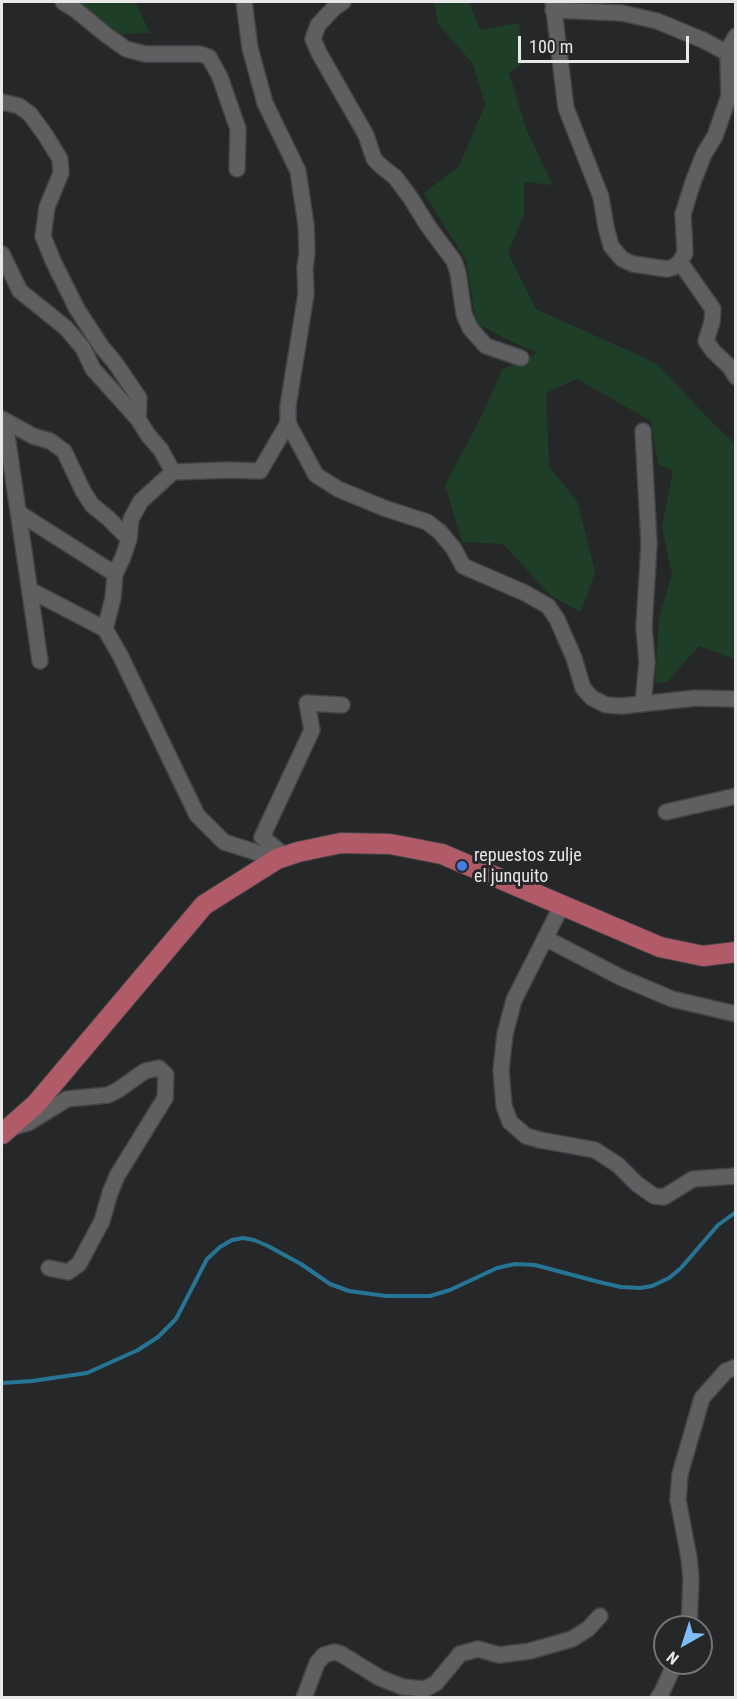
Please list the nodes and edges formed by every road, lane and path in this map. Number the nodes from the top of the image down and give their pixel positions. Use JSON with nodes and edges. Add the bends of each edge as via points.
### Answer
{"nodes":[{"id":1,"x":63,"y":2,"type":"edge"},
{"id":2,"x":244,"y":2,"type":"edge"},
{"id":3,"x":344,"y":2,"type":"edge"},
{"id":4,"x":553,"y":6,"type":"edge"},
{"id":5,"x":735,"y":36,"type":"edge"},
{"id":6,"x":729,"y":54,"type":"junction"},
{"id":7,"x":2,"y":102,"type":"edge"},
{"id":8,"x":237,"y":169,"type":"dead end"},
{"id":9,"x":2,"y":254,"type":"edge"},
{"id":10,"x":680,"y":262,"type":"junction"},
{"id":11,"x":521,"y":358,"type":"dead end"},
{"id":12,"x":735,"y":377,"type":"edge"},
{"id":13,"x":138,"y":419,"type":"junction"},
{"id":14,"x":3,"y":421,"type":"edge"},
{"id":15,"x":288,"y":423,"type":"junction"},
{"id":16,"x":643,"y":431,"type":"dead end"},
{"id":17,"x":173,"y":472,"type":"junction"},
{"id":18,"x":19,"y":513,"type":"junction"},
{"id":19,"x":129,"y":539,"type":"junction"},
{"id":20,"x":115,"y":574,"type":"junction"},
{"id":21,"x":30,"y":590,"type":"junction"},
{"id":22,"x":105,"y":629,"type":"junction"},
{"id":23,"x":40,"y":661,"type":"dead end"},
{"id":24,"x":735,"y":699,"type":"edge"},
{"id":25,"x":643,"y":704,"type":"junction"},
{"id":26,"x":342,"y":705,"type":"dead end"},
{"id":27,"x":735,"y":796,"type":"edge"},
{"id":28,"x":666,"y":812,"type":"dead end"},
{"id":29,"x":281,"y":858,"type":"junction"},
{"id":30,"x":562,"y":905,"type":"junction"},
{"id":31,"x":545,"y":938,"type":"junction"},
{"id":32,"x":735,"y":951,"type":"edge"},
{"id":33,"x":735,"y":1014,"type":"edge"},
{"id":34,"x":4,"y":1132,"type":"edge"},
{"id":35,"x":735,"y":1176,"type":"edge"},
{"id":36,"x":49,"y":1268,"type":"dead end"},
{"id":37,"x":735,"y":1366,"type":"edge"},
{"id":38,"x":690,"y":1615,"type":"edge"},
{"id":39,"x":600,"y":1616,"type":"dead end"},
{"id":40,"x":670,"y":1675,"type":"edge"},
{"id":41,"x":304,"y":1698,"type":"edge"},
{"id":42,"x":658,"y":1698,"type":"edge"}],
"edges":[{"from":1,"to":8,"type":"street","via":[[126,49],[146,54],[209,57],[220,76],[238,129]]},
{"from":2,"to":15,"type":"street","via":[[250,48],[265,103],[298,171],[306,225],[306,294]]},
{"from":3,"to":11,"type":"street","via":[[318,25],[314,39],[320,53],[366,135],[374,159],[395,177],[454,261],[470,328],[486,346]]},
{"from":4,"to":6,"type":"street","via":[[657,21]]},
{"from":4,"to":10,"type":"street","via":[[566,108],[601,197],[611,246],[622,259],[633,264],[667,269]]},
{"from":5,"to":6,"type":"street"},
{"from":6,"to":10,"type":"street","via":[[729,96],[683,214],[685,253]]},
{"from":7,"to":13,"type":"street","via":[[19,106],[30,114],[60,159],[61,173],[47,207],[43,236],[77,309],[139,398]]},
{"from":9,"to":13,"type":"street","via":[[20,291],[66,328],[83,348],[93,369]]},
{"from":10,"to":12,"type":"street","via":[[713,309],[706,341]]},
{"from":13,"to":17,"type":"street"},
{"from":14,"to":18,"type":"street"},
{"from":14,"to":19,"type":"street","via":[[64,451],[92,505]]},
{"from":15,"to":17,"type":"street","via":[[260,471]]},
{"from":15,"to":25,"type":"street","via":[[316,475],[338,489],[428,522],[454,549],[463,567],[548,606],[574,658],[583,688],[592,698],[606,705]]},
{"from":16,"to":25,"type":"street","via":[[649,544]]},
{"from":17,"to":19,"type":"street","via":[[141,501],[131,519]]},
{"from":18,"to":20,"type":"street"},
{"from":18,"to":21,"type":"street"},
{"from":19,"to":20,"type":"street"},
{"from":20,"to":22,"type":"street"},
{"from":21,"to":22,"type":"street"},
{"from":21,"to":23,"type":"street"},
{"from":22,"to":29,"type":"street","via":[[197,815],[225,842]]},
{"from":24,"to":25,"type":"street","via":[[696,698]]},
{"from":26,"to":29,"type":"street","via":[[307,703],[312,730],[262,837]]},
{"from":27,"to":28,"type":"street"},
{"from":29,"to":30,"type":"main road","via":[[341,843],[390,844],[442,854]]},
{"from":29,"to":34,"type":"main road","via":[[204,906],[36,1104]]},
{"from":30,"to":31,"type":"street"},
{"from":30,"to":32,"type":"main road","via":[[660,947],[703,956]]},
{"from":31,"to":33,"type":"street","via":[[672,999]]},
{"from":31,"to":35,"type":"street","via":[[514,1000],[505,1034],[501,1070],[504,1106],[510,1122],[526,1136],[595,1150],[654,1196],[664,1197],[693,1179]]},
{"from":34,"to":36,"type":"street","via":[[67,1099],[108,1095],[145,1071],[159,1068],[166,1076],[165,1098],[117,1176],[102,1221],[79,1264],[68,1272]]},
{"from":37,"to":38,"type":"street","via":[[702,1398],[680,1474],[678,1500],[691,1579]]},
{"from":39,"to":41,"type":"street","via":[[572,1639],[530,1651],[499,1654],[478,1649],[460,1654],[436,1683],[425,1689],[403,1687],[380,1678],[334,1652],[317,1663]]},
{"from":40,"to":42,"type":"street"}]}
